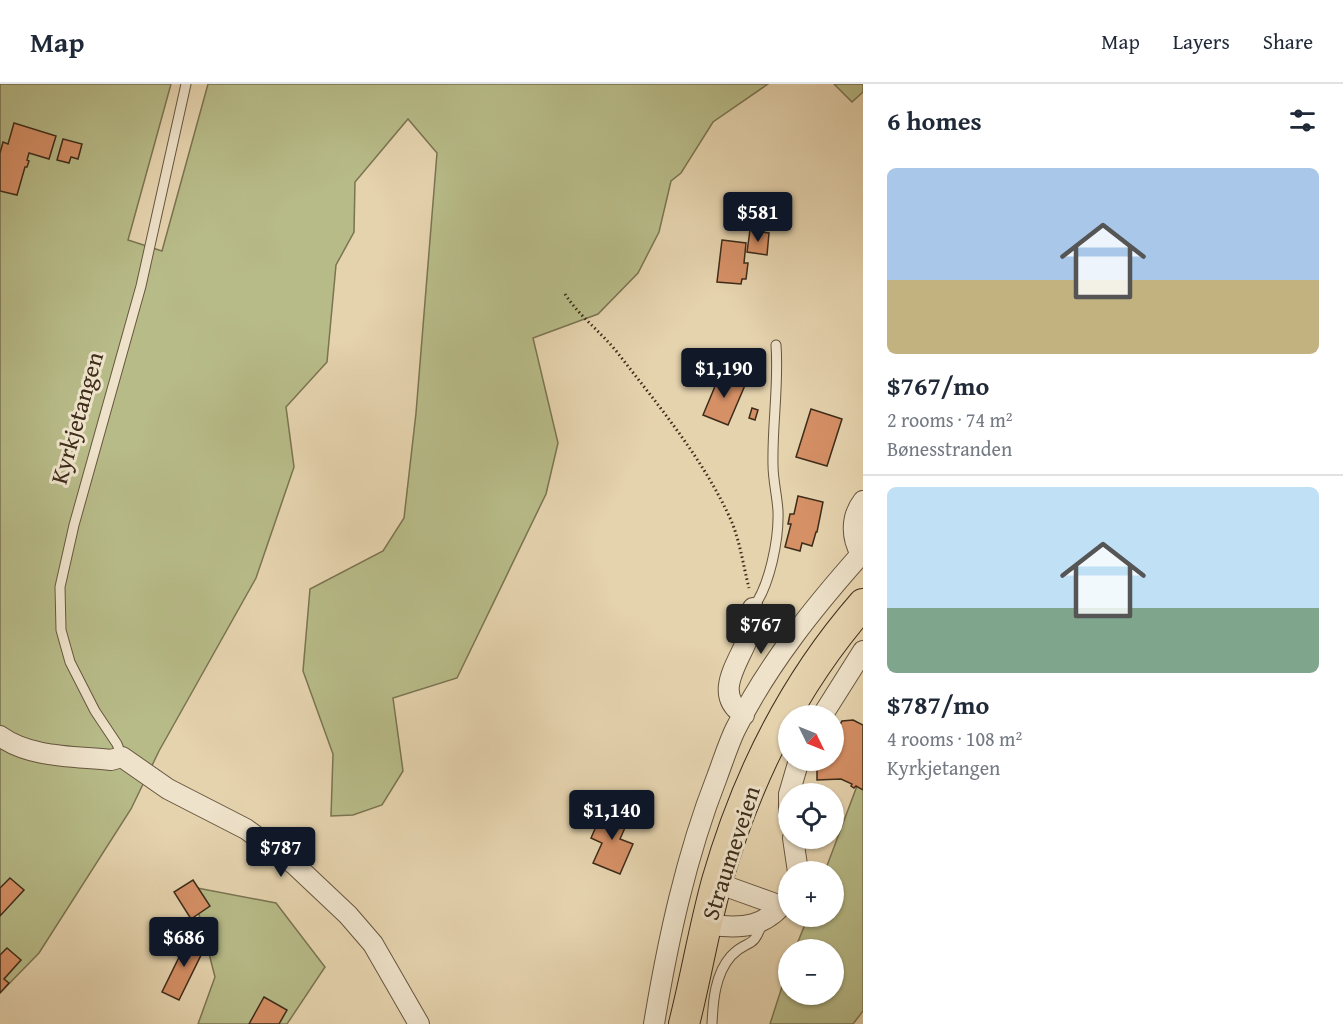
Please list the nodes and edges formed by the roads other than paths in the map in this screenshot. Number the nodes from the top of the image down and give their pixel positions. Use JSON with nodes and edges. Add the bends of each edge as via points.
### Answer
{"nodes":[{"id":1,"x":186,"y":84,"type":"edge"},
{"id":2,"x":776,"y":345,"type":"dead end"},
{"id":3,"x":863,"y":501,"type":"edge"},
{"id":4,"x":862,"y":553,"type":"edge"},
{"id":5,"x":863,"y":604,"type":"edge"},
{"id":6,"x":753,"y":608,"type":"joint"},
{"id":7,"x":863,"y":651,"type":"edge"},
{"id":8,"x":829,"y":705,"type":"edge"},
{"id":9,"x":744,"y":715,"type":"junction"},
{"id":10,"x":0,"y":736,"type":"edge"},
{"id":11,"x":122,"y":757,"type":"junction"},
{"id":12,"x":717,"y":883,"type":"junction"},
{"id":13,"x":778,"y":900,"type":"edge"},
{"id":14,"x":778,"y":908,"type":"edge"},
{"id":15,"x":762,"y":923,"type":"junction"},
{"id":16,"x":708,"y":925,"type":"junction"},
{"id":17,"x":419,"y":1024,"type":"edge"},
{"id":18,"x":654,"y":1024,"type":"edge"},
{"id":19,"x":684,"y":1024,"type":"edge"},
{"id":20,"x":712,"y":1024,"type":"edge"}],
"edges":[{"from":1,"to":11,"type":"lane","name":"Kyrkjetangen","via":[[141,286],[60,588],[61,630],[70,662]]},
{"from":2,"to":6,"type":"lane","via":[[776,538],[764,587]]},
{"from":3,"to":4,"type":"street","via":[[853,528]]},
{"from":4,"to":9,"type":"street","via":[[812,610]]},
{"from":5,"to":12,"type":"main road","name":"Straumeveien","via":[[829,647],[779,726],[751,784]]},
{"from":6,"to":9,"type":"street","via":[[752,626],[729,686],[731,703]]},
{"from":7,"to":8,"type":"street"},
{"from":9,"to":18,"type":"street","via":[[709,798],[689,860]]},
{"from":10,"to":11,"type":"street","via":[[43,753],[111,760]]},
{"from":11,"to":17,"type":"street","name":"Kyrkjetangen","via":[[168,789],[246,829],[295,865],[373,944]]},
{"from":12,"to":13,"type":"street"},
{"from":12,"to":16,"type":"main road","name":"Straumeveien"},
{"from":14,"to":15,"type":"street"},
{"from":15,"to":16,"type":"street"},
{"from":15,"to":20,"type":"lane","via":[[757,939],[739,949],[725,965],[713,1000]]},
{"from":16,"to":19,"type":"main road","name":"Straumeveien"}]}
